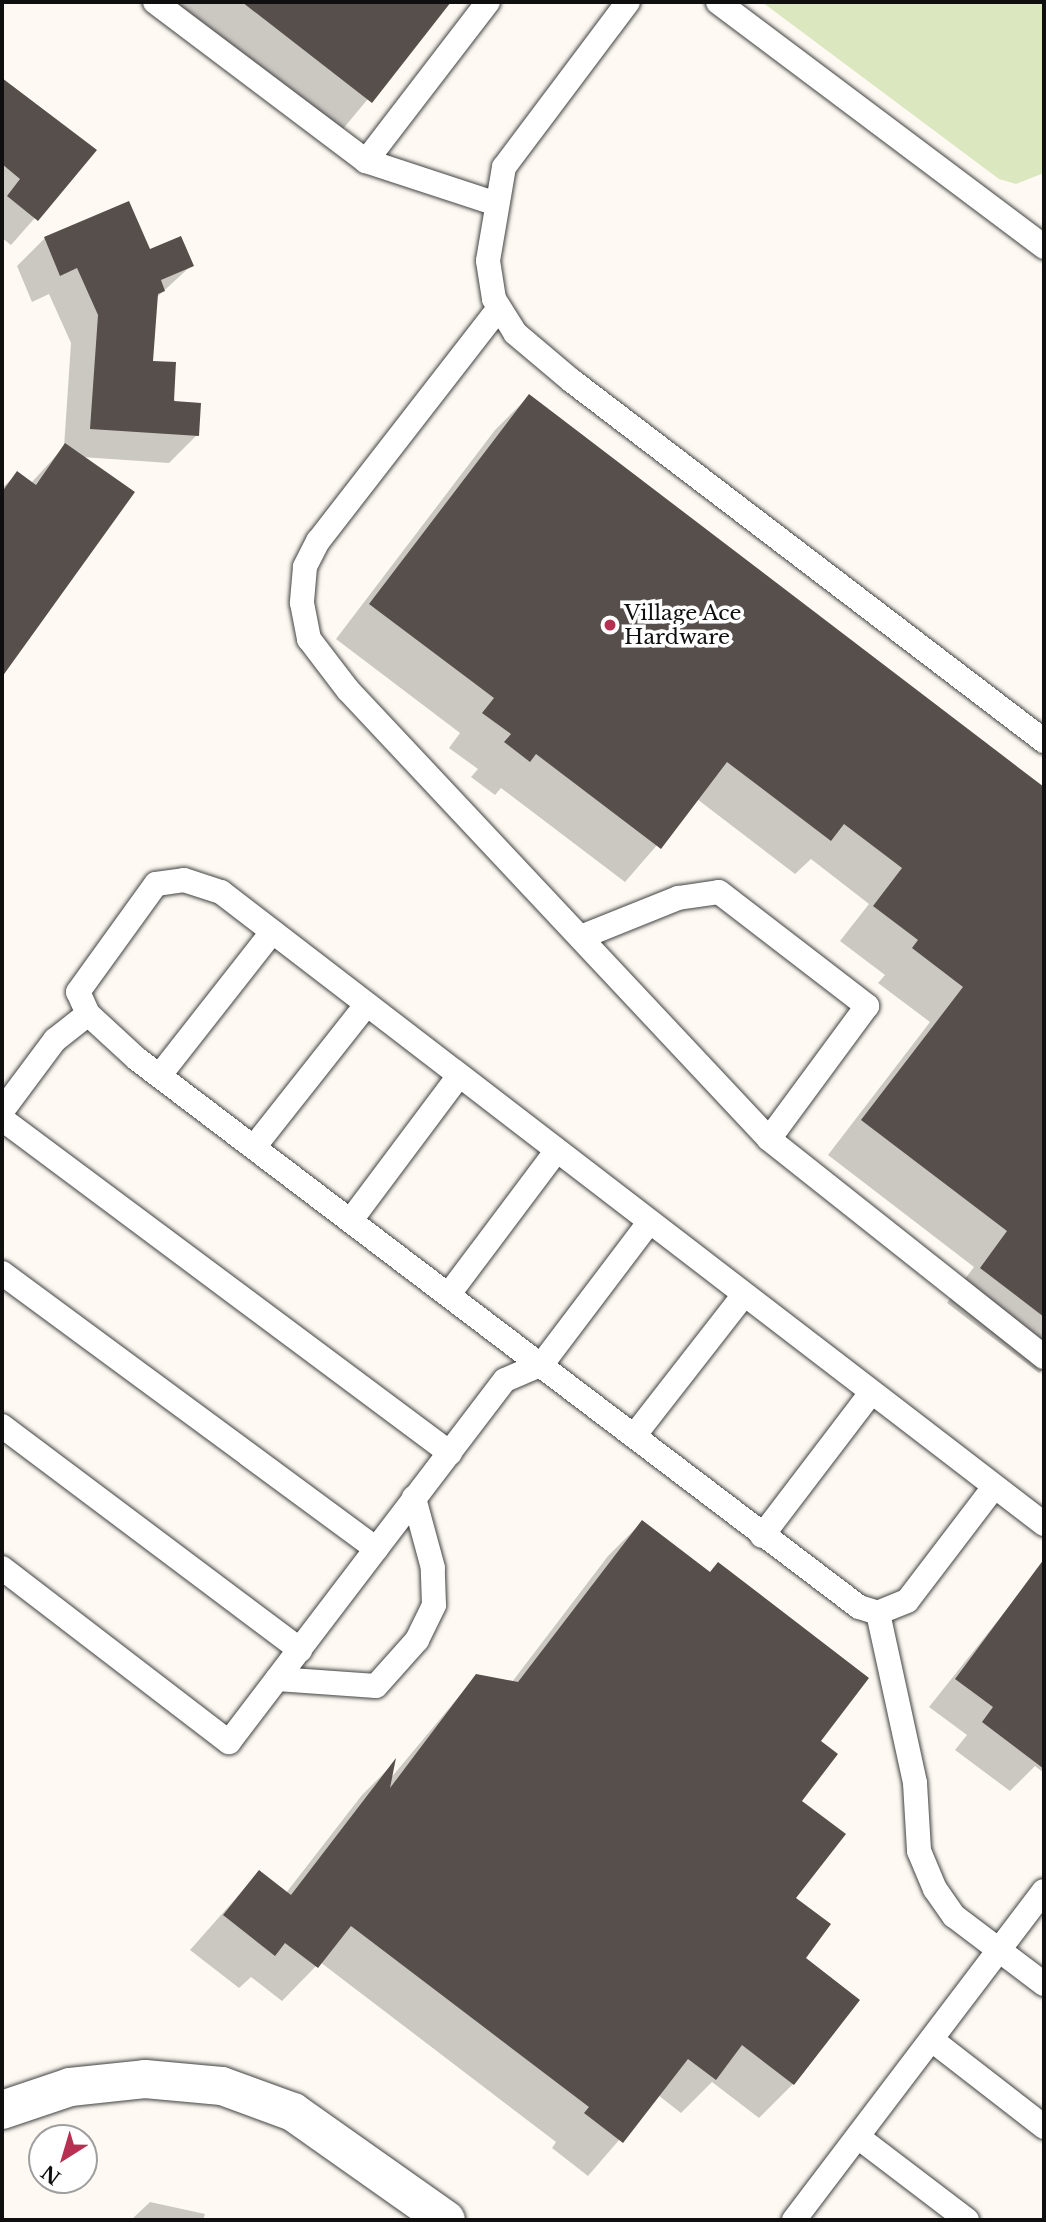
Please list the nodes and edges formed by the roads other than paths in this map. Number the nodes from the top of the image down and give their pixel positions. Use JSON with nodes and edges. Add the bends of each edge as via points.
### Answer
{"nodes":[{"id":1,"x":155,"y":2,"type":"edge"},
{"id":2,"x":488,"y":2,"type":"edge"},
{"id":3,"x":628,"y":2,"type":"edge"},
{"id":4,"x":718,"y":2,"type":"edge"},
{"id":5,"x":366,"y":161,"type":"junction"},
{"id":6,"x":494,"y":203,"type":"junction"},
{"id":7,"x":1041,"y":240,"type":"edge"},
{"id":8,"x":499,"y":308,"type":"junction"},
{"id":9,"x":1044,"y":741,"type":"edge"},
{"id":10,"x":272,"y":932,"type":"junction"},
{"id":11,"x":581,"y":937,"type":"junction"},
{"id":12,"x":366,"y":1006,"type":"junction"},
{"id":13,"x":88,"y":1014,"type":"junction"},
{"id":14,"x":160,"y":1075,"type":"junction"},
{"id":15,"x":458,"y":1077,"type":"junction"},
{"id":16,"x":2,"y":1111,"type":"edge"},
{"id":17,"x":2,"y":1119,"type":"edge"},
{"id":18,"x":769,"y":1139,"type":"junction"},
{"id":19,"x":254,"y":1147,"type":"junction"},
{"id":20,"x":555,"y":1153,"type":"junction"},
{"id":21,"x":351,"y":1220,"type":"junction"},
{"id":22,"x":648,"y":1224,"type":"junction"},
{"id":23,"x":2,"y":1273,"type":"edge"},
{"id":24,"x":449,"y":1294,"type":"junction"},
{"id":25,"x":743,"y":1296,"type":"junction"},
{"id":26,"x":1044,"y":1357,"type":"edge"},
{"id":27,"x":542,"y":1364,"type":"junction"},
{"id":28,"x":871,"y":1393,"type":"junction"},
{"id":29,"x":2,"y":1426,"type":"edge"},
{"id":30,"x":635,"y":1437,"type":"junction"},
{"id":31,"x":450,"y":1453,"type":"junction"},
{"id":32,"x":994,"y":1487,"type":"junction"},
{"id":33,"x":414,"y":1498,"type":"junction"},
{"id":34,"x":1044,"y":1524,"type":"edge"},
{"id":35,"x":762,"y":1536,"type":"junction"},
{"id":36,"x":376,"y":1549,"type":"junction"},
{"id":37,"x":2,"y":1568,"type":"edge"},
{"id":38,"x":878,"y":1613,"type":"junction"},
{"id":39,"x":300,"y":1650,"type":"junction"},
{"id":40,"x":277,"y":1679,"type":"junction"},
{"id":41,"x":1044,"y":1891,"type":"edge"},
{"id":42,"x":1000,"y":1950,"type":"junction"},
{"id":43,"x":1044,"y":1984,"type":"edge"},
{"id":44,"x":932,"y":2040,"type":"junction"},
{"id":45,"x":2,"y":2110,"type":"edge"},
{"id":46,"x":1044,"y":2127,"type":"edge"},
{"id":47,"x":858,"y":2137,"type":"junction"},
{"id":48,"x":446,"y":2220,"type":"edge"},
{"id":49,"x":794,"y":2220,"type":"edge"},
{"id":50,"x":967,"y":2220,"type":"edge"}],
"edges":[{"from":1,"to":5,"type":"lane"},
{"from":2,"to":5,"type":"lane"},
{"from":3,"to":6,"type":"lane","via":[[503,167]]},
{"from":4,"to":7,"type":"lane"},
{"from":5,"to":6,"type":"lane"},
{"from":6,"to":8,"type":"lane","via":[[488,261]]},
{"from":8,"to":9,"type":"lane","via":[[515,333],[572,381]]},
{"from":8,"to":11,"type":"lane","via":[[318,541],[305,567],[302,603],[309,639],[348,690]]},
{"from":10,"to":12,"type":"lane"},
{"from":10,"to":13,"type":"lane","via":[[220,892],[184,880],[156,884],[78,992]]},
{"from":10,"to":14,"type":"lane"},
{"from":11,"to":18,"type":"lane"},
{"from":11,"to":18,"type":"lane","via":[[678,898],[719,892],[867,1006]]},
{"from":12,"to":15,"type":"lane"},
{"from":12,"to":19,"type":"lane"},
{"from":13,"to":14,"type":"lane"},
{"from":13,"to":16,"type":"lane","via":[[55,1040]]},
{"from":14,"to":19,"type":"lane"},
{"from":15,"to":20,"type":"lane"},
{"from":15,"to":21,"type":"lane"},
{"from":17,"to":31,"type":"lane"},
{"from":18,"to":26,"type":"lane"},
{"from":19,"to":21,"type":"lane"},
{"from":20,"to":22,"type":"lane"},
{"from":20,"to":24,"type":"lane"},
{"from":21,"to":24,"type":"lane"},
{"from":22,"to":25,"type":"lane"},
{"from":22,"to":27,"type":"lane"},
{"from":23,"to":36,"type":"lane"},
{"from":24,"to":27,"type":"lane"},
{"from":25,"to":28,"type":"lane"},
{"from":25,"to":30,"type":"lane"},
{"from":27,"to":30,"type":"lane"},
{"from":27,"to":31,"type":"lane","via":[[505,1380]]},
{"from":28,"to":32,"type":"lane"},
{"from":28,"to":35,"type":"lane"},
{"from":29,"to":39,"type":"lane"},
{"from":30,"to":35,"type":"lane"},
{"from":31,"to":33,"type":"lane"},
{"from":32,"to":34,"type":"lane"},
{"from":32,"to":38,"type":"lane","via":[[907,1601]]},
{"from":33,"to":36,"type":"lane"},
{"from":33,"to":40,"type":"lane","via":[[433,1568],[434,1605],[417,1640],[376,1686],[334,1688]]},
{"from":35,"to":38,"type":"lane","via":[[834,1591]]},
{"from":36,"to":39,"type":"lane"},
{"from":37,"to":40,"type":"lane","via":[[229,1742]]},
{"from":38,"to":42,"type":"lane","via":[[915,1783],[919,1851],[954,1916]]},
{"from":39,"to":40,"type":"lane"},
{"from":41,"to":42,"type":"lane"},
{"from":42,"to":43,"type":"lane"},
{"from":42,"to":44,"type":"lane"},
{"from":44,"to":46,"type":"lane"},
{"from":44,"to":47,"type":"lane"},
{"from":45,"to":48,"type":"street","via":[[70,2087],[145,2079],[222,2086],[293,2112]]},
{"from":47,"to":49,"type":"lane"},
{"from":47,"to":50,"type":"lane"}]}
